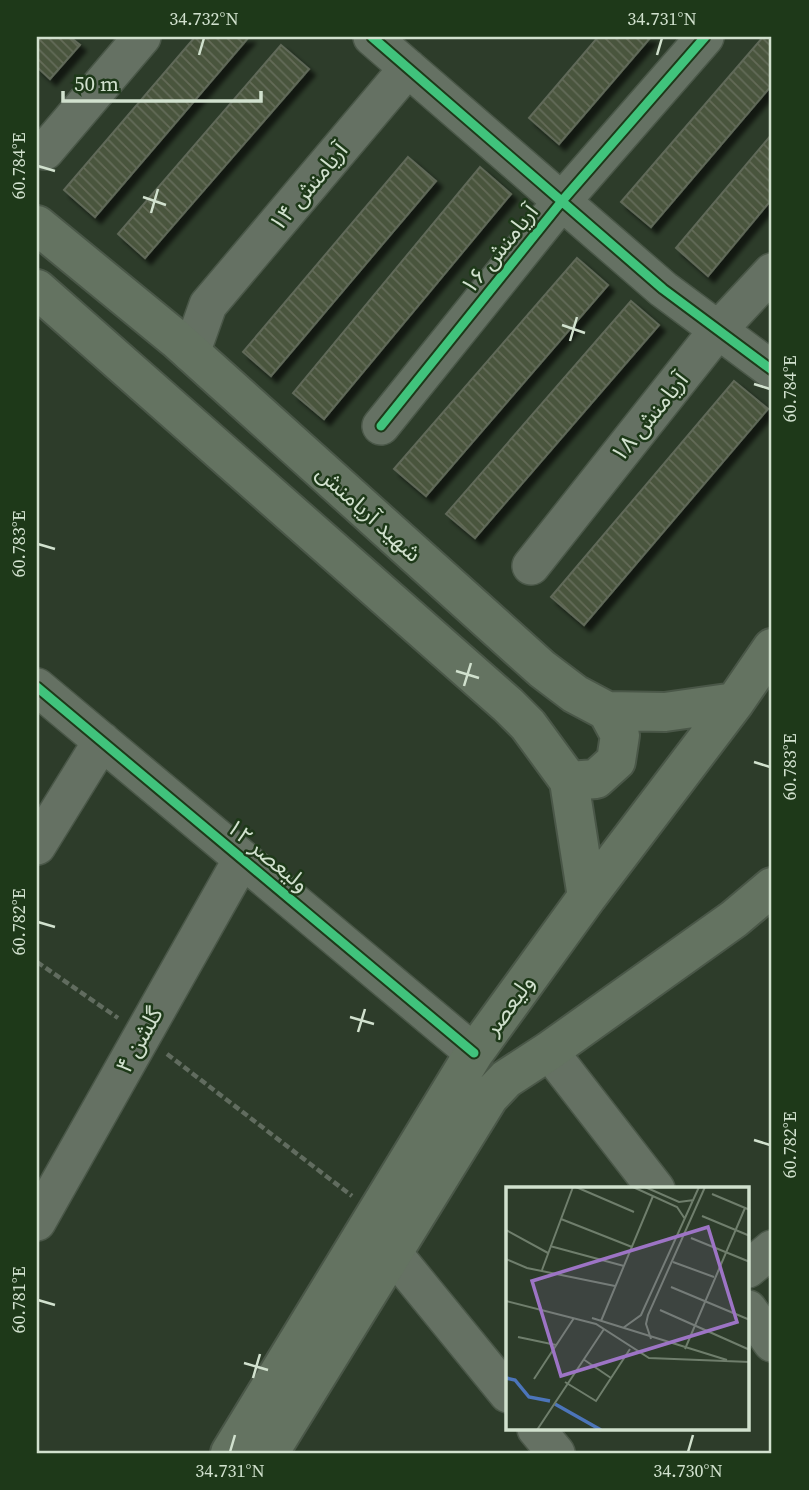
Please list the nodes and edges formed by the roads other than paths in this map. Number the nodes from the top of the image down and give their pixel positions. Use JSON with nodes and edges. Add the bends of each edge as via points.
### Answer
{"nodes":[{"id":1,"x":142,"y":37,"type":"edge"},
{"id":2,"x":372,"y":37,"type":"edge"},
{"id":3,"x":705,"y":37,"type":"edge"},
{"id":4,"x":408,"y":68,"type":"junction"},
{"id":5,"x":45,"y":151,"type":"dead end"},
{"id":6,"x":562,"y":201,"type":"junction"},
{"id":7,"x":37,"y":225,"type":"edge"},
{"id":8,"x":772,"y":272,"type":"edge"},
{"id":9,"x":37,"y":289,"type":"edge"},
{"id":10,"x":208,"y":305,"type":"junction"},
{"id":11,"x":147,"y":316,"type":"junction"},
{"id":12,"x":718,"y":330,"type":"junction"},
{"id":13,"x":191,"y":353,"type":"junction"},
{"id":14,"x":772,"y":370,"type":"edge"},
{"id":15,"x":382,"y":426,"type":"dead end"},
{"id":16,"x":531,"y":566,"type":"dead end"},
{"id":17,"x":772,"y":648,"type":"edge"},
{"id":18,"x":37,"y":687,"type":"edge"},
{"id":19,"x":735,"y":702,"type":"junction"},
{"id":20,"x":607,"y":711,"type":"junction"},
{"id":21,"x":102,"y":741,"type":"junction"},
{"id":22,"x":569,"y":781,"type":"junction"},
{"id":23,"x":37,"y":846,"type":"edge"},
{"id":24,"x":242,"y":859,"type":"junction"},
{"id":25,"x":769,"y":896,"type":"edge"},
{"id":26,"x":587,"y":897,"type":"junction"},
{"id":27,"x":549,"y":1051,"type":"junction"},
{"id":28,"x":474,"y":1053,"type":"junction"},
{"id":29,"x":654,"y":1187,"type":"edge"},
{"id":30,"x":37,"y":1223,"type":"edge"},
{"id":31,"x":772,"y":1249,"type":"edge"},
{"id":32,"x":392,"y":1252,"type":"junction"},
{"id":33,"x":750,"y":1267,"type":"edge"},
{"id":34,"x":750,"y":1312,"type":"edge"},
{"id":35,"x":772,"y":1343,"type":"edge"},
{"id":36,"x":506,"y":1392,"type":"edge"},
{"id":37,"x":537,"y":1430,"type":"edge"},
{"id":38,"x":230,"y":1453,"type":"edge"},
{"id":39,"x":269,"y":1453,"type":"edge"},
{"id":40,"x":556,"y":1453,"type":"edge"}],
"edges":[{"from":1,"to":5,"type":"street"},
{"from":2,"to":4,"type":"street"},
{"from":3,"to":6,"type":"street","name":"آریامنش ۱۶"},
{"from":4,"to":6,"type":"street"},
{"from":4,"to":10,"type":"street","name":"آریامنش ۱۴"},
{"from":6,"to":12,"type":"street"},
{"from":6,"to":15,"type":"street","name":"آریامنش ۱۶"},
{"from":7,"to":11,"type":"main road","name":"شهید آریامنش"},
{"from":8,"to":12,"type":"street","name":"آریامنش ۱۸"},
{"from":9,"to":22,"type":"main road","via":[[508,705],[528,724]]},
{"from":10,"to":11,"type":"street"},
{"from":10,"to":13,"type":"street","name":"آریامنش ۱۴"},
{"from":11,"to":13,"type":"main road","name":"شهید آریامنش"},
{"from":12,"to":14,"type":"street"},
{"from":12,"to":16,"type":"street","name":"آریامنش ۱۸"},
{"from":13,"to":20,"type":"main road","name":"شهید آریامنش","via":[[542,669]]},
{"from":17,"to":19,"type":"main road","name":"ولیعصر"},
{"from":18,"to":21,"type":"street","name":"ولیعصر ۱۲"},
{"from":19,"to":20,"type":"main road","name":"شهید آریامنش","via":[[665,712]]},
{"from":19,"to":26,"type":"main road","name":"ولیعصر"},
{"from":20,"to":22,"type":"main road","via":[[620,735],[616,761],[596,779]]},
{"from":21,"to":23,"type":"street"},
{"from":21,"to":24,"type":"street","name":"ولیعصر ۱۲"},
{"from":22,"to":26,"type":"main road"},
{"from":24,"to":28,"type":"street","name":"ولیعصر ۱۲"},
{"from":24,"to":30,"type":"street","name":"گلشن ۴"},
{"from":25,"to":27,"type":"main road"},
{"from":26,"to":28,"type":"main road","name":"ولیعصر"},
{"from":27,"to":29,"type":"street"},
{"from":27,"to":32,"type":"main road","via":[[506,1079],[489,1097]]},
{"from":28,"to":38,"type":"main road","name":"ولیعصر"},
{"from":31,"to":33,"type":"street"},
{"from":32,"to":36,"type":"street"},
{"from":32,"to":39,"type":"main road"},
{"from":34,"to":35,"type":"street"},
{"from":37,"to":40,"type":"street"}]}
